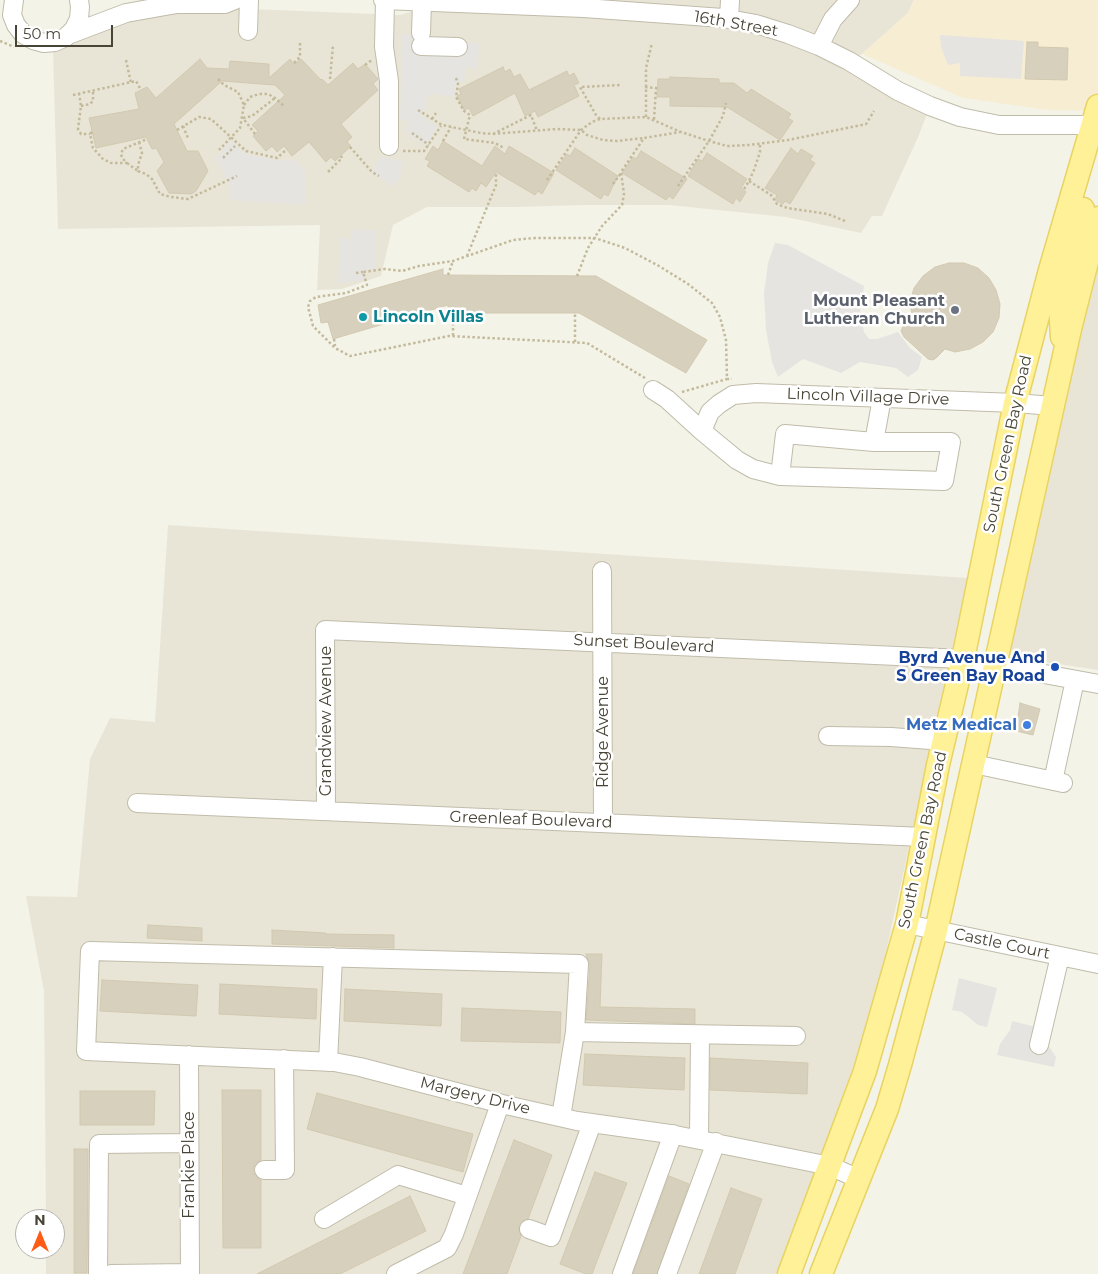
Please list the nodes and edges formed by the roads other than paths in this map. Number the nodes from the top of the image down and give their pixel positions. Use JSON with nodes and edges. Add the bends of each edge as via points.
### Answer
{"nodes":[{"id":1,"x":14,"y":0,"type":"edge"},
{"id":2,"x":79,"y":0,"type":"edge"},
{"id":3,"x":235,"y":0,"type":"edge"},
{"id":4,"x":249,"y":0,"type":"edge"},
{"id":5,"x":384,"y":0,"type":"edge"},
{"id":6,"x":730,"y":0,"type":"edge"},
{"id":7,"x":440,"y":1,"type":"edge"},
{"id":8,"x":846,"y":1,"type":"edge"},
{"id":9,"x":422,"y":2,"type":"junction"},
{"id":10,"x":584,"y":4,"type":"edge"},
{"id":11,"x":729,"y":19,"type":"junction"},
{"id":12,"x":0,"y":29,"type":"edge"},
{"id":13,"x":248,"y":31,"type":"dead end"},
{"id":14,"x":23,"y":34,"type":"junction"},
{"id":15,"x":68,"y":35,"type":"junction"},
{"id":16,"x":819,"y":46,"type":"junction"},
{"id":17,"x":458,"y":47,"type":"dead end"},
{"id":18,"x":1096,"y":118,"type":"edge"},
{"id":19,"x":393,"y":148,"type":"road end"},
{"id":20,"x":1098,"y":218,"type":"edge"},
{"id":21,"x":1064,"y":358,"type":"junction"},
{"id":22,"x":650,"y":385,"type":"road end"},
{"id":23,"x":882,"y":398,"type":"junction"},
{"id":24,"x":1015,"y":403,"type":"junction"},
{"id":25,"x":1053,"y":406,"type":"junction"},
{"id":26,"x":702,"y":431,"type":"junction"},
{"id":27,"x":874,"y":442,"type":"junction"},
{"id":28,"x":780,"y":476,"type":"junction"},
{"id":29,"x":602,"y":571,"type":"dead end"},
{"id":30,"x":325,"y":630,"type":"joint"},
{"id":31,"x":602,"y":642,"type":"junction"},
{"id":32,"x":963,"y":658,"type":"junction"},
{"id":33,"x":996,"y":665,"type":"junction"},
{"id":34,"x":1075,"y":680,"type":"junction"},
{"id":35,"x":1098,"y":684,"type":"edge"},
{"id":36,"x":828,"y":736,"type":"dead end"},
{"id":37,"x":944,"y":741,"type":"junction"},
{"id":38,"x":974,"y":764,"type":"junction"},
{"id":39,"x":137,"y":803,"type":"dead end"},
{"id":40,"x":326,"y":811,"type":"junction"},
{"id":41,"x":603,"y":822,"type":"junction"},
{"id":42,"x":924,"y":837,"type":"junction"},
{"id":43,"x":907,"y":924,"type":"junction"},
{"id":44,"x":936,"y":930,"type":"junction"},
{"id":45,"x":1060,"y":956,"type":"junction"},
{"id":46,"x":333,"y":957,"type":"junction"},
{"id":47,"x":1098,"y":964,"type":"edge"},
{"id":48,"x":575,"y":1032,"type":"junction"},
{"id":49,"x":700,"y":1035,"type":"junction"},
{"id":50,"x":796,"y":1036,"type":"dead end"},
{"id":51,"x":1039,"y":1045,"type":"dead end"},
{"id":52,"x":189,"y":1055,"type":"junction"},
{"id":53,"x":284,"y":1059,"type":"junction"},
{"id":54,"x":328,"y":1062,"type":"junction"},
{"id":55,"x":500,"y":1104,"type":"junction"},
{"id":56,"x":561,"y":1118,"type":"junction"},
{"id":57,"x":592,"y":1123,"type":"junction"},
{"id":58,"x":673,"y":1134,"type":"junction"},
{"id":59,"x":707,"y":1141,"type":"junction"},
{"id":60,"x":189,"y":1143,"type":"junction"},
{"id":61,"x":830,"y":1166,"type":"junction"},
{"id":62,"x":264,"y":1170,"type":"dead end"},
{"id":63,"x":859,"y":1179,"type":"junction"},
{"id":64,"x":467,"y":1196,"type":"junction"},
{"id":65,"x":324,"y":1219,"type":"dead end"},
{"id":66,"x":529,"y":1230,"type":"dead end"},
{"id":67,"x":190,"y":1273,"type":"edge"},
{"id":68,"x":98,"y":1274,"type":"edge"},
{"id":69,"x":111,"y":1274,"type":"edge"},
{"id":70,"x":396,"y":1274,"type":"edge"},
{"id":71,"x":622,"y":1274,"type":"edge"},
{"id":72,"x":667,"y":1274,"type":"edge"},
{"id":73,"x":789,"y":1274,"type":"edge"},
{"id":74,"x":822,"y":1274,"type":"edge"}],
"edges":[{"from":1,"to":14,"type":"street","via":[[12,15]]},
{"from":2,"to":15,"type":"street","via":[[79,18]]},
{"from":3,"to":15,"type":"street","via":[[225,4],[177,4],[126,13]]},
{"from":4,"to":13,"type":"street"},
{"from":5,"to":9,"type":"street","name":"16th Street"},
{"from":5,"to":19,"type":"street","via":[[384,47]]},
{"from":6,"to":11,"type":"street"},
{"from":7,"to":9,"type":"street","name":"16th Street"},
{"from":7,"to":10,"type":"street","name":"16th Street"},
{"from":8,"to":16,"type":"street"},
{"from":9,"to":17,"type":"street","via":[[421,39]]},
{"from":10,"to":11,"type":"street","name":"16th Street"},
{"from":11,"to":16,"type":"street","name":"16th Street","via":[[756,24]]},
{"from":12,"to":14,"type":"street"},
{"from":14,"to":15,"type":"street","via":[[44,43],[55,42]]},
{"from":16,"to":18,"type":"street","name":"16th Street","via":[[898,92],[960,117],[999,125]]},
{"from":18,"to":21,"type":"main road","via":[[1096,156],[1060,304]]},
{"from":18,"to":24,"type":"main road","name":"South Green Bay Road","via":[[1050,270]]},
{"from":20,"to":21,"type":"main road","name":"South Green Bay Road"},
{"from":21,"to":25,"type":"main road","name":"South Green Bay Road"},
{"from":22,"to":26,"type":"street"},
{"from":23,"to":24,"type":"street","name":"Lincoln Village Drive"},
{"from":23,"to":26,"type":"street","name":"Lincoln Village Drive","via":[[733,395],[710,412]]},
{"from":23,"to":27,"type":"street"},
{"from":24,"to":25,"type":"street","name":"Lincoln Village Drive"},
{"from":24,"to":32,"type":"main road","name":"South Green Bay Road"},
{"from":25,"to":33,"type":"main road","name":"South Green Bay Road"},
{"from":26,"to":28,"type":"street","via":[[753,470]]},
{"from":27,"to":28,"type":"street","via":[[785,434]]},
{"from":27,"to":28,"type":"street","via":[[951,442],[944,481]]},
{"from":29,"to":31,"type":"street","name":"Ridge Avenue"},
{"from":30,"to":31,"type":"street","name":"Sunset Boulevard"},
{"from":30,"to":40,"type":"street","name":"Grandview Avenue"},
{"from":31,"to":32,"type":"street","name":"Sunset Boulevard"},
{"from":31,"to":41,"type":"street","name":"Ridge Avenue"},
{"from":32,"to":33,"type":"street","name":"Sunset Boulevard"},
{"from":32,"to":37,"type":"main road","name":"South Green Bay Road"},
{"from":33,"to":34,"type":"street","name":"Sunset Boulevard"},
{"from":33,"to":38,"type":"main road","name":"South Green Bay Road"},
{"from":34,"to":35,"type":"street","name":"Sunset Boulevard"},
{"from":34,"to":38,"type":"street","via":[[1058,782]]},
{"from":36,"to":37,"type":"street"},
{"from":37,"to":42,"type":"main road","name":"South Green Bay Road"},
{"from":38,"to":44,"type":"main road","name":"South Green Bay Road"},
{"from":39,"to":40,"type":"street","name":"Greenleaf Boulevard"},
{"from":40,"to":41,"type":"street","name":"Greenleaf Boulevard"},
{"from":41,"to":42,"type":"street","name":"Greenleaf Boulevard"},
{"from":42,"to":43,"type":"main road","name":"South Green Bay Road"},
{"from":43,"to":44,"type":"street","name":"Castle Court"},
{"from":43,"to":61,"type":"main road","name":"South Green Bay Road","via":[[865,1071]]},
{"from":44,"to":45,"type":"street","name":"Castle Court"},
{"from":44,"to":63,"type":"main road","name":"South Green Bay Road","via":[[887,1109]]},
{"from":45,"to":47,"type":"street","name":"Castle Court"},
{"from":45,"to":51,"type":"street"},
{"from":46,"to":48,"type":"street","via":[[579,964]]},
{"from":46,"to":52,"type":"street","name":"Margery Drive","via":[[90,951],[86,1051]]},
{"from":46,"to":54,"type":"street"},
{"from":48,"to":49,"type":"street"},
{"from":48,"to":56,"type":"street"},
{"from":49,"to":50,"type":"street"},
{"from":49,"to":59,"type":"street"},
{"from":52,"to":53,"type":"street","name":"Margery Drive"},
{"from":52,"to":60,"type":"street","name":"Frankie Place"},
{"from":53,"to":54,"type":"street","name":"Margery Drive"},
{"from":53,"to":62,"type":"street","via":[[285,1170]]},
{"from":54,"to":55,"type":"street","name":"Margery Drive","via":[[360,1067]]},
{"from":55,"to":56,"type":"street","name":"Margery Drive"},
{"from":55,"to":64,"type":"street"},
{"from":56,"to":57,"type":"street","name":"Margery Drive"},
{"from":57,"to":58,"type":"street","name":"Margery Drive"},
{"from":57,"to":66,"type":"street","via":[[551,1237]]},
{"from":58,"to":59,"type":"street","name":"Margery Drive"},
{"from":58,"to":71,"type":"street"},
{"from":59,"to":61,"type":"street","name":"Margery Drive"},
{"from":59,"to":72,"type":"street"},
{"from":60,"to":67,"type":"street","name":"Frankie Place"},
{"from":60,"to":68,"type":"street","via":[[99,1144]]},
{"from":61,"to":63,"type":"street","name":"Margery Drive"},
{"from":61,"to":73,"type":"main road","name":"South Green Bay Road"},
{"from":63,"to":74,"type":"main road","name":"South Green Bay Road"},
{"from":64,"to":65,"type":"street","via":[[398,1175]]},
{"from":64,"to":70,"type":"street","via":[[447,1248]]},
{"from":67,"to":69,"type":"street"}]}
